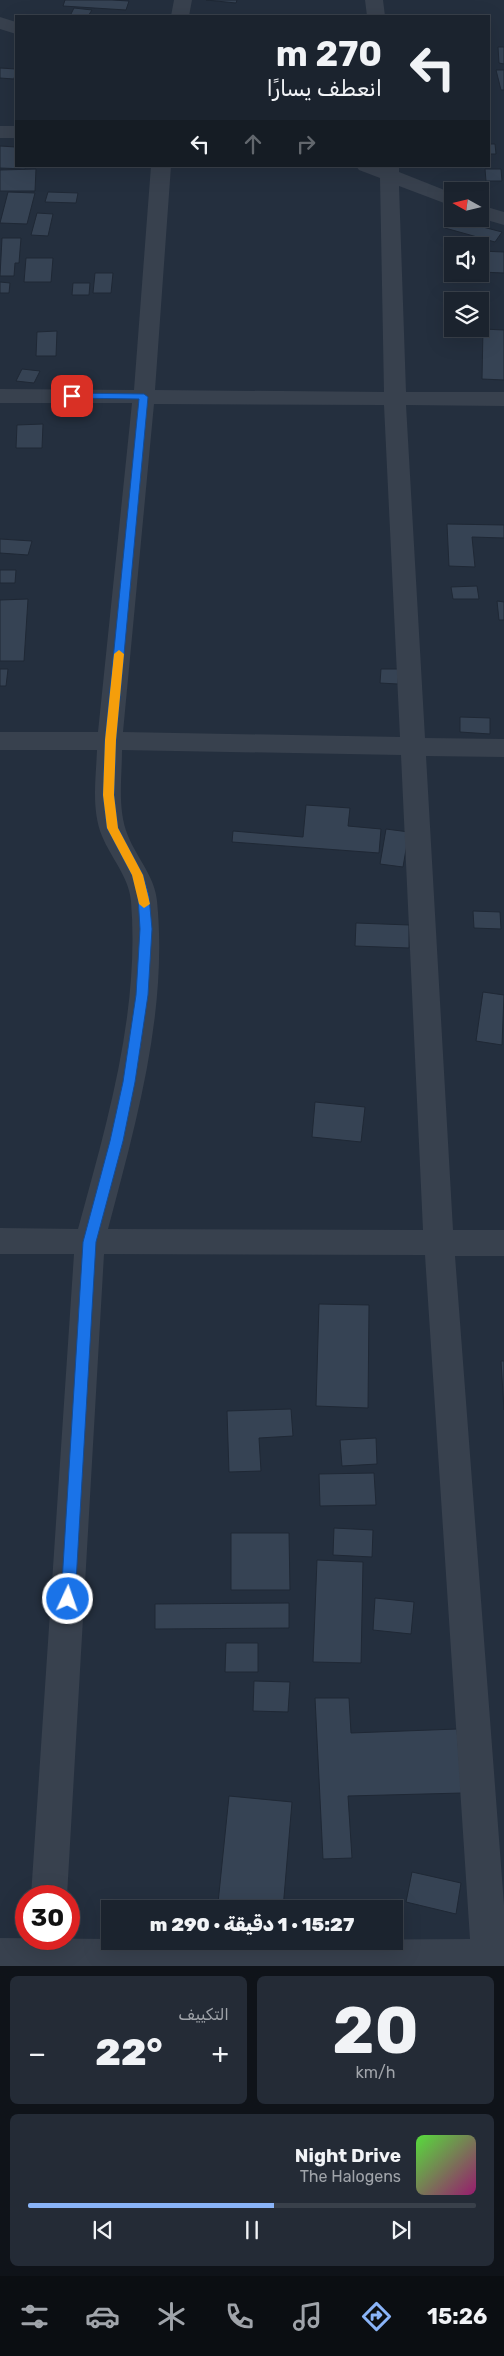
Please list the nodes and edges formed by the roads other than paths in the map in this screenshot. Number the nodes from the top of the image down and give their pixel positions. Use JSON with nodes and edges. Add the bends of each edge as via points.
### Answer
{"nodes":[{"id":1,"x":183,"y":0,"type":"edge"},
{"id":2,"x":374,"y":0,"type":"edge"},
{"id":3,"x":180,"y":15,"type":"edge"},
{"id":4,"x":376,"y":15,"type":"edge"},
{"id":5,"x":0,"y":22,"type":"edge"},
{"id":6,"x":15,"y":29,"type":"edge"},
{"id":7,"x":0,"y":132,"type":"edge"},
{"id":8,"x":15,"y":132,"type":"edge"},
{"id":9,"x":161,"y":167,"type":"edge"},
{"id":10,"x":381,"y":169,"type":"edge"},
{"id":11,"x":444,"y":197,"type":"edge"},
{"id":12,"x":489,"y":214,"type":"edge"},
{"id":13,"x":504,"y":219,"type":"edge"},
{"id":14,"x":0,"y":396,"type":"edge"},
{"id":15,"x":144,"y":397,"type":"junction"},
{"id":16,"x":396,"y":398,"type":"junction"},
{"id":17,"x":504,"y":399,"type":"edge"},
{"id":18,"x":110,"y":740,"type":"junction"},
{"id":19,"x":0,"y":741,"type":"edge"},
{"id":20,"x":414,"y":748,"type":"junction"},
{"id":21,"x":504,"y":748,"type":"edge"},
{"id":22,"x":0,"y":1242,"type":"edge"},
{"id":23,"x":90,"y":1242,"type":"junction"},
{"id":24,"x":439,"y":1242,"type":"junction"},
{"id":25,"x":504,"y":1243,"type":"edge"},
{"id":26,"x":51,"y":1885,"type":"edge"},
{"id":27,"x":46,"y":1954,"type":"edge"},
{"id":28,"x":0,"y":1957,"type":"edge"},
{"id":29,"x":495,"y":1960,"type":"edge"}],
"edges":[{"from":1,"to":3,"type":"street"},
{"from":2,"to":4,"type":"street"},
{"from":5,"to":6,"type":"street"},
{"from":7,"to":8,"type":"street"},
{"from":9,"to":15,"type":"street"},
{"from":10,"to":11,"type":"street"},
{"from":10,"to":16,"type":"street"},
{"from":12,"to":13,"type":"street"},
{"from":14,"to":15,"type":"street"},
{"from":15,"to":16,"type":"street"},
{"from":15,"to":18,"type":"street"},
{"from":16,"to":17,"type":"street"},
{"from":16,"to":20,"type":"street"},
{"from":18,"to":19,"type":"street"},
{"from":18,"to":20,"type":"street"},
{"from":18,"to":23,"type":"street","via":[[112,828],[137,875],[144,896],[146,929],[142,995],[129,1082]]},
{"from":20,"to":21,"type":"street"},
{"from":20,"to":24,"type":"street"},
{"from":22,"to":23,"type":"street"},
{"from":23,"to":24,"type":"street"},
{"from":23,"to":26,"type":"street"},
{"from":24,"to":25,"type":"street"},
{"from":24,"to":29,"type":"street"},
{"from":27,"to":28,"type":"street"},
{"from":27,"to":29,"type":"street"}]}
